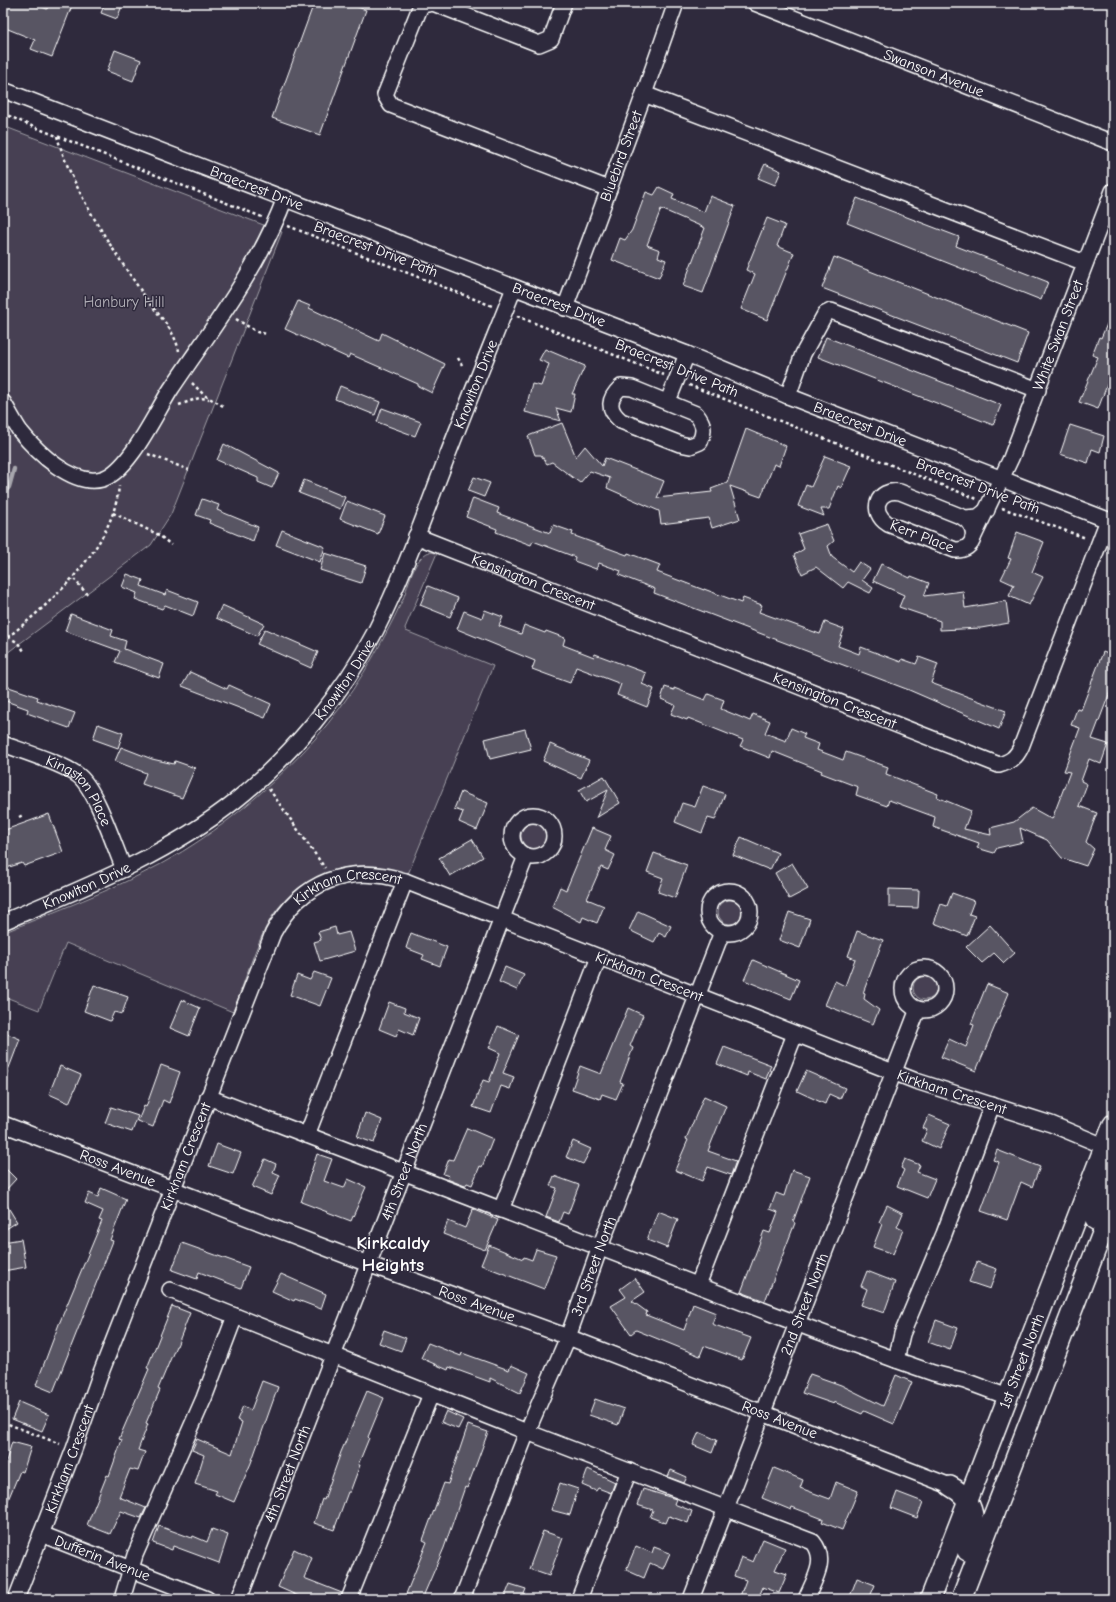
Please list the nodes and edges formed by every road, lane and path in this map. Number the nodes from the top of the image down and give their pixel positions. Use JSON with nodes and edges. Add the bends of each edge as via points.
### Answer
{"nodes":[{"id":1,"x":564,"y":3,"type":"edge"},
{"id":2,"x":676,"y":3,"type":"edge"},
{"id":3,"x":755,"y":3,"type":"edge"},
{"id":4,"x":3,"y":90,"type":"edge"},
{"id":5,"x":644,"y":94,"type":"junction"},
{"id":6,"x":3,"y":113,"type":"edge"},
{"id":7,"x":57,"y":136,"type":"junction"},
{"id":8,"x":1113,"y":143,"type":"edge"},
{"id":9,"x":609,"y":189,"type":"junction"},
{"id":10,"x":1113,"y":191,"type":"edge"},
{"id":11,"x":285,"y":198,"type":"junction"},
{"id":12,"x":276,"y":222,"type":"junction"},
{"id":13,"x":1085,"y":263,"type":"junction"},
{"id":14,"x":514,"y":288,"type":"junction"},
{"id":15,"x":565,"y":308,"type":"junction"},
{"id":16,"x":504,"y":311,"type":"junction"},
{"id":17,"x":224,"y":313,"type":"junction"},
{"id":18,"x":267,"y":334,"type":"dead end"},
{"id":19,"x":687,"y":354,"type":"junction"},
{"id":20,"x":458,"y":358,"type":"dead end"},
{"id":21,"x":462,"y":365,"type":"dead end"},
{"id":22,"x":185,"y":370,"type":"junction"},
{"id":23,"x":676,"y":380,"type":"junction"},
{"id":24,"x":1038,"y":390,"type":"junction"},
{"id":25,"x":788,"y":396,"type":"junction"},
{"id":26,"x":668,"y":401,"type":"junction"},
{"id":27,"x":3,"y":402,"type":"edge"},
{"id":28,"x":217,"y":402,"type":"junction"},
{"id":29,"x":223,"y":406,"type":"dead end"},
{"id":30,"x":174,"y":408,"type":"dead end"},
{"id":31,"x":135,"y":448,"type":"junction"},
{"id":32,"x":121,"y":466,"type":"junction"},
{"id":33,"x":188,"y":470,"type":"dead end"},
{"id":34,"x":1002,"y":479,"type":"junction"},
{"id":35,"x":988,"y":507,"type":"junction"},
{"id":36,"x":113,"y":514,"type":"junction"},
{"id":37,"x":962,"y":517,"type":"junction"},
{"id":38,"x":1110,"y":521,"type":"edge"},
{"id":39,"x":416,"y":536,"type":"junction"},
{"id":40,"x":973,"y":538,"type":"junction"},
{"id":41,"x":1099,"y":543,"type":"junction"},
{"id":42,"x":171,"y":544,"type":"dead end"},
{"id":43,"x":74,"y":579,"type":"junction"},
{"id":44,"x":86,"y":594,"type":"dead end"},
{"id":45,"x":8,"y":637,"type":"junction"},
{"id":46,"x":3,"y":641,"type":"edge"},
{"id":47,"x":25,"y":652,"type":"dead end"},
{"id":48,"x":3,"y":744,"type":"edge"},
{"id":49,"x":261,"y":779,"type":"junction"},
{"id":50,"x":23,"y":815,"type":"dead end"},
{"id":51,"x":19,"y":817,"type":"dead end"},
{"id":52,"x":526,"y":856,"type":"dead end"},
{"id":53,"x":124,"y":869,"type":"junction"},
{"id":54,"x":332,"y":879,"type":"junction"},
{"id":55,"x":405,"y":881,"type":"junction"},
{"id":56,"x":502,"y":919,"type":"junction"},
{"id":57,"x":3,"y":922,"type":"edge"},
{"id":58,"x":722,"y":932,"type":"dead end"},
{"id":59,"x":599,"y":957,"type":"junction"},
{"id":60,"x":698,"y":996,"type":"junction"},
{"id":61,"x":918,"y":1009,"type":"dead end"},
{"id":62,"x":795,"y":1034,"type":"junction"},
{"id":63,"x":894,"y":1073,"type":"junction"},
{"id":64,"x":208,"y":1097,"type":"junction"},
{"id":65,"x":992,"y":1105,"type":"junction"},
{"id":66,"x":3,"y":1124,"type":"edge"},
{"id":67,"x":1113,"y":1124,"type":"edge"},
{"id":68,"x":307,"y":1135,"type":"junction"},
{"id":69,"x":1104,"y":1146,"type":"junction"},
{"id":70,"x":403,"y":1172,"type":"junction"},
{"id":71,"x":173,"y":1189,"type":"junction"},
{"id":72,"x":1113,"y":1205,"type":"edge"},
{"id":73,"x":501,"y":1210,"type":"junction"},
{"id":74,"x":600,"y":1247,"type":"junction"},
{"id":75,"x":368,"y":1264,"type":"junction"},
{"id":76,"x":698,"y":1285,"type":"junction"},
{"id":77,"x":170,"y":1290,"type":"dead end"},
{"id":78,"x":235,"y":1316,"type":"junction"},
{"id":79,"x":1067,"y":1321,"type":"junction"},
{"id":80,"x":798,"y":1324,"type":"junction"},
{"id":81,"x":568,"y":1337,"type":"junction"},
{"id":82,"x":332,"y":1355,"type":"junction"},
{"id":83,"x":896,"y":1360,"type":"junction"},
{"id":84,"x":431,"y":1394,"type":"junction"},
{"id":85,"x":1008,"y":1397,"type":"junction"},
{"id":86,"x":763,"y":1414,"type":"junction"},
{"id":87,"x":3,"y":1422,"type":"edge"},
{"id":88,"x":527,"y":1432,"type":"junction"},
{"id":89,"x":74,"y":1449,"type":"junction"},
{"id":90,"x":982,"y":1463,"type":"junction"},
{"id":91,"x":629,"y":1471,"type":"junction"},
{"id":92,"x":950,"y":1486,"type":"junction"},
{"id":93,"x":968,"y":1501,"type":"junction"},
{"id":94,"x":726,"y":1509,"type":"junction"},
{"id":95,"x":41,"y":1534,"type":"junction"},
{"id":96,"x":132,"y":1569,"type":"junction"},
{"id":97,"x":16,"y":1599,"type":"edge"},
{"id":98,"x":122,"y":1599,"type":"edge"},
{"id":99,"x":207,"y":1599,"type":"edge"},
{"id":100,"x":239,"y":1599,"type":"edge"},
{"id":101,"x":349,"y":1599,"type":"edge"},
{"id":102,"x":462,"y":1599,"type":"edge"},
{"id":103,"x":579,"y":1599,"type":"edge"},
{"id":104,"x":691,"y":1599,"type":"edge"},
{"id":105,"x":806,"y":1599,"type":"edge"},
{"id":106,"x":930,"y":1599,"type":"edge"},
{"id":107,"x":949,"y":1599,"type":"edge"},
{"id":108,"x":961,"y":1599,"type":"edge"}],
"edges":[{"from":1,"to":9,"type":"street","via":[[551,39],[539,44],[433,3],[421,5],[384,95],[391,104]]},
{"from":2,"to":5,"type":"street","name":"Bluebird Street"},
{"from":3,"to":8,"type":"street","name":"Swanson Avenue"},
{"from":4,"to":11,"type":"street","name":"Braecrest Drive"},
{"from":5,"to":9,"type":"street","name":"Bluebird Street"},
{"from":5,"to":13,"type":"street"},
{"from":6,"to":7,"type":"path","name":"Braecrest Drive Path"},
{"from":7,"to":12,"type":"path","name":"Braecrest Drive Path"},
{"from":7,"to":22,"type":"path","via":[[62,156],[97,221],[147,299],[172,331]]},
{"from":9,"to":15,"type":"street","name":"Bluebird Street"},
{"from":10,"to":13,"type":"street","name":"White Swan Street"},
{"from":11,"to":12,"type":"street"},
{"from":11,"to":14,"type":"street","name":"Braecrest Drive"},
{"from":12,"to":16,"type":"path","name":"Braecrest Drive Path"},
{"from":12,"to":17,"type":"street"},
{"from":13,"to":24,"type":"street","name":"White Swan Street"},
{"from":14,"to":15,"type":"street","name":"Braecrest Drive"},
{"from":14,"to":16,"type":"street","name":"Knowlton Drive"},
{"from":15,"to":19,"type":"street","name":"Braecrest Drive"},
{"from":16,"to":23,"type":"path","name":"Braecrest Drive Path"},
{"from":16,"to":39,"type":"street","name":"Knowlton Drive"},
{"from":17,"to":18,"type":"path","via":[[257,332]]},
{"from":17,"to":22,"type":"street"},
{"from":19,"to":23,"type":"street"},
{"from":19,"to":25,"type":"street","name":"Braecrest Drive"},
{"from":20,"to":21,"type":"path"},
{"from":22,"to":28,"type":"path","via":[[200,392]]},
{"from":22,"to":31,"type":"street"},
{"from":23,"to":26,"type":"street"},
{"from":23,"to":35,"type":"path","name":"Braecrest Drive Path"},
{"from":24,"to":25,"type":"street","via":[[831,311],[825,314],[803,354]]},
{"from":24,"to":34,"type":"street","name":"White Swan Street"},
{"from":25,"to":34,"type":"street","name":"Braecrest Drive"},
{"from":26,"to":26,"type":"street","via":[[632,388],[621,387],[614,393],[610,404],[614,414],[621,421],[680,444],[690,446],[700,442],[704,432],[703,423],[696,414]]},
{"from":27,"to":32,"type":"street","via":[[21,431],[65,472],[80,478],[102,479],[116,472]]},
{"from":28,"to":29,"type":"path"},
{"from":28,"to":30,"type":"path","via":[[199,398]]},
{"from":31,"to":32,"type":"street"},
{"from":31,"to":33,"type":"path"},
{"from":32,"to":36,"type":"path"},
{"from":34,"to":35,"type":"street","name":"Kerr Place"},
{"from":34,"to":38,"type":"street","name":"Braecrest Drive"},
{"from":35,"to":37,"type":"street","name":"Kerr Place","via":[[978,517]]},
{"from":35,"to":40,"type":"street","name":"Kerr Place"},
{"from":35,"to":41,"type":"path","name":"Braecrest Drive Path"},
{"from":36,"to":42,"type":"path","via":[[159,535]]},
{"from":36,"to":43,"type":"path","via":[[100,540]]},
{"from":37,"to":40,"type":"street","name":"Kerr Place","via":[[974,527]]},
{"from":37,"to":40,"type":"street","name":"Kerr Place","via":[[895,491],[882,496],[877,508],[879,517],[888,524],[949,548],[966,548]]},
{"from":38,"to":41,"type":"street","name":"Kensington Crescent"},
{"from":39,"to":41,"type":"street","name":"Kensington Crescent","via":[[999,765],[1017,756],[1022,747]]},
{"from":39,"to":49,"type":"street","name":"Knowlton Drive","via":[[387,606],[360,658],[327,705]]},
{"from":43,"to":44,"type":"path"},
{"from":43,"to":45,"type":"path"},
{"from":45,"to":46,"type":"path"},
{"from":45,"to":47,"type":"path","via":[[17,642]]},
{"from":48,"to":53,"type":"street","name":"Kingston Place","via":[[79,776],[89,788]]},
{"from":49,"to":53,"type":"street","name":"Knowlton Drive","via":[[233,803],[181,839]]},
{"from":49,"to":54,"type":"path"},
{"from":50,"to":51,"type":"path"},
{"from":52,"to":56,"type":"street","name":"4th Street North"},
{"from":53,"to":57,"type":"street","name":"Knowlton Drive"},
{"from":54,"to":55,"type":"street","name":"Kirkham Crescent","via":[[352,874],[371,874]]},
{"from":54,"to":64,"type":"street","name":"Kirkham Crescent","via":[[311,888],[281,917]]},
{"from":55,"to":56,"type":"street","name":"Kirkham Crescent"},
{"from":55,"to":68,"type":"street"},
{"from":56,"to":59,"type":"street","name":"Kirkham Crescent"},
{"from":56,"to":70,"type":"street","name":"4th Street North"},
{"from":58,"to":60,"type":"street","name":"3rd Street North"},
{"from":59,"to":60,"type":"street","name":"Kirkham Crescent"},
{"from":59,"to":73,"type":"street"},
{"from":60,"to":62,"type":"street","name":"Kirkham Crescent"},
{"from":60,"to":74,"type":"street","name":"3rd Street North"},
{"from":61,"to":63,"type":"street","name":"2nd Street North"},
{"from":62,"to":63,"type":"street","name":"Kirkham Crescent"},
{"from":62,"to":76,"type":"street"},
{"from":63,"to":65,"type":"street","name":"Kirkham Crescent"},
{"from":63,"to":80,"type":"street","name":"2nd Street North"},
{"from":64,"to":68,"type":"street"},
{"from":64,"to":71,"type":"street","name":"Kirkham Crescent"},
{"from":65,"to":69,"type":"street","name":"Kirkham Crescent","via":[[1051,1124]]},
{"from":65,"to":83,"type":"street","via":[[944,1234],[902,1334]]},
{"from":66,"to":71,"type":"street","name":"Ross Avenue"},
{"from":67,"to":69,"type":"main road","name":"1st Street North"},
{"from":68,"to":70,"type":"street"},
{"from":69,"to":79,"type":"main road","via":[[1110,1164],[1110,1179],[1083,1252]]},
{"from":69,"to":85,"type":"main road","name":"1st Street North"},
{"from":70,"to":73,"type":"street"},
{"from":70,"to":75,"type":"street","name":"4th Street North"},
{"from":71,"to":75,"type":"street","name":"Ross Avenue"},
{"from":71,"to":89,"type":"street","name":"Kirkham Crescent","via":[[100,1375]]},
{"from":72,"to":79,"type":"main road","name":"1st Street North"},
{"from":73,"to":74,"type":"street"},
{"from":74,"to":76,"type":"street"},
{"from":74,"to":81,"type":"street","name":"3rd Street North"},
{"from":75,"to":81,"type":"street","name":"Ross Avenue"},
{"from":75,"to":82,"type":"street","name":"4th Street North"},
{"from":76,"to":80,"type":"street"},
{"from":77,"to":78,"type":"street"},
{"from":78,"to":82,"type":"street"},
{"from":78,"to":96,"type":"street","via":[[204,1398],[135,1555]]},
{"from":79,"to":108,"type":"main road","name":"1st Street North"},
{"from":80,"to":83,"type":"street"},
{"from":80,"to":86,"type":"street","name":"2nd Street North"},
{"from":81,"to":86,"type":"street","name":"Ross Avenue"},
{"from":81,"to":88,"type":"street","name":"3rd Street North"},
{"from":82,"to":84,"type":"street"},
{"from":82,"to":100,"type":"street","name":"4th Street North"},
{"from":83,"to":85,"type":"street"},
{"from":84,"to":88,"type":"street"},
{"from":84,"to":101,"type":"street"},
{"from":85,"to":90,"type":"main road","name":"1st Street North"},
{"from":86,"to":92,"type":"street","name":"Ross Avenue"},
{"from":86,"to":94,"type":"street","name":"2nd Street North"},
{"from":87,"to":89,"type":"path"},
{"from":88,"to":91,"type":"street"},
{"from":88,"to":102,"type":"street","name":"3rd Street North"},
{"from":89,"to":95,"type":"street","name":"Kirkham Crescent"},
{"from":90,"to":92,"type":"main road","via":[[970,1485],[962,1488]]},
{"from":90,"to":93,"type":"main road","name":"1st Street North"},
{"from":91,"to":94,"type":"street"},
{"from":91,"to":103,"type":"street"},
{"from":92,"to":93,"type":"main road","via":[[961,1492]]},
{"from":93,"to":106,"type":"main road","name":"1st Street North"},
{"from":93,"to":107,"type":"main road","via":[[974,1528]]},
{"from":94,"to":104,"type":"street","name":"2nd Street North"},
{"from":94,"to":105,"type":"street","via":[[813,1542],[819,1549],[821,1561]]},
{"from":95,"to":96,"type":"street","name":"Dufferin Avenue"},
{"from":95,"to":97,"type":"street","name":"Kirkham Crescent"},
{"from":96,"to":98,"type":"street"},
{"from":96,"to":99,"type":"street","name":"Dufferin Avenue"}]}
